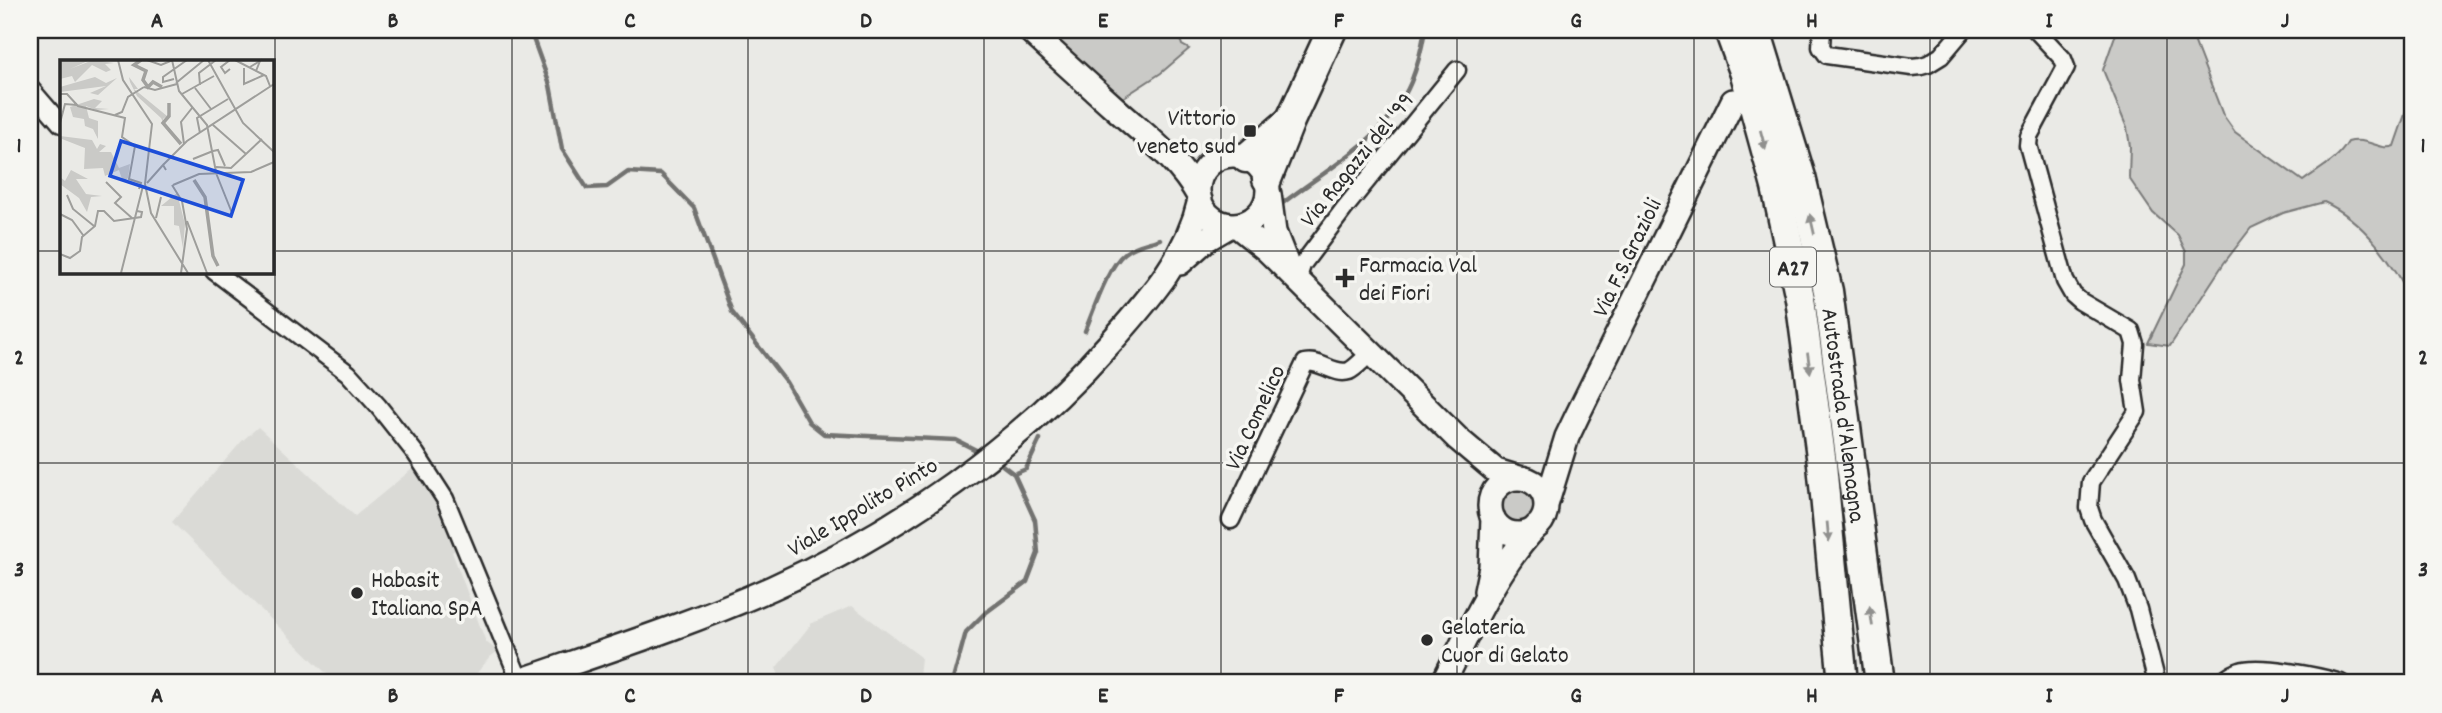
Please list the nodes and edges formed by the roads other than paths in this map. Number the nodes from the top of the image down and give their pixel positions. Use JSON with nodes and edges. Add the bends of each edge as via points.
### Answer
{"nodes":[{"id":1,"x":1029,"y":30,"type":"edge"},
{"id":2,"x":1332,"y":30,"type":"edge"},
{"id":3,"x":1727,"y":30,"type":"edge"},
{"id":4,"x":1756,"y":30,"type":"edge"},
{"id":5,"x":1822,"y":30,"type":"edge"},
{"id":6,"x":1963,"y":30,"type":"edge"},
{"id":7,"x":2036,"y":30,"type":"edge"},
{"id":8,"x":1457,"y":70,"type":"dead end"},
{"id":9,"x":30,"y":88,"type":"edge"},
{"id":10,"x":1733,"y":101,"type":"dead end"},
{"id":11,"x":1290,"y":121,"type":"junction"},
{"id":12,"x":60,"y":123,"type":"edge"},
{"id":13,"x":1152,"y":139,"type":"junction"},
{"id":14,"x":1235,"y":157,"type":"junction"},
{"id":15,"x":1267,"y":185,"type":"junction"},
{"id":16,"x":1199,"y":198,"type":"junction"},
{"id":17,"x":1233,"y":225,"type":"junction"},
{"id":18,"x":1169,"y":271,"type":"junction"},
{"id":19,"x":217,"y":273,"type":"edge"},
{"id":20,"x":1297,"y":281,"type":"junction"},
{"id":21,"x":1371,"y":353,"type":"junction"},
{"id":22,"x":1567,"y":437,"type":"junction"},
{"id":23,"x":1458,"y":439,"type":"junction"},
{"id":24,"x":1522,"y":478,"type":"junction"},
{"id":25,"x":1492,"y":511,"type":"junction"},
{"id":26,"x":1541,"y":516,"type":"junction"},
{"id":27,"x":1231,"y":520,"type":"dead end"},
{"id":28,"x":1482,"y":608,"type":"junction"},
{"id":29,"x":517,"y":682,"type":"edge"},
{"id":30,"x":1443,"y":683,"type":"edge"},
{"id":31,"x":1843,"y":683,"type":"edge"},
{"id":32,"x":1880,"y":683,"type":"edge"},
{"id":33,"x":2157,"y":683,"type":"edge"},
{"id":34,"x":2220,"y":683,"type":"edge"},
{"id":35,"x":2341,"y":683,"type":"edge"}],
"edges":[{"from":1,"to":13,"type":"main road"},
{"from":2,"to":11,"type":"highway"},
{"from":3,"to":31,"type":"highway","name":"Autostrada d'Alemagna","number":"A27","one_way":true,"via":[[1745,74],[1776,187],[1800,298]]},
{"from":32,"to":4,"type":"highway","name":"Autostrada d'Alemagna","number":"A27","one_way":true,"via":[[1828,291],[1801,177]]},
{"from":5,"to":6,"type":"street","via":[[1821,47],[1827,55],[1912,67],[1934,61]]},
{"from":7,"to":33,"type":"street","via":[[2066,67],[2028,145],[2066,281],[2080,301],[2131,331],[2135,344],[2132,380],[2137,412],[2091,482],[2089,508],[2127,580]]},
{"from":8,"to":20,"type":"street","name":"Via Ragazzi del '99","via":[[1344,209],[1302,265]]},
{"from":9,"to":12,"type":"street"},
{"from":10,"to":22,"type":"main road","name":"Via F.S.Grazioli"},
{"from":11,"to":14,"type":"highway"},
{"from":11,"to":15,"type":"highway"},
{"from":13,"to":14,"type":"main road","via":[[1181,152]]},
{"from":13,"to":16,"type":"main road","via":[[1184,171]]},
{"from":14,"to":15,"type":"main road","via":[[1262,170]]},
{"from":14,"to":16,"type":"main road","via":[[1206,168],[1200,177]]},
{"from":15,"to":17,"type":"main road","via":[[1261,212]]},
{"from":15,"to":20,"type":"main road","via":[[1278,246]]},
{"from":16,"to":17,"type":"main road","via":[[1207,214]]},
{"from":16,"to":18,"type":"main road","name":"Viale Ippolito Pinto","via":[[1191,231]]},
{"from":17,"to":18,"type":"main road","name":"Viale Ippolito Pinto"},
{"from":17,"to":20,"type":"main road","via":[[1267,250]]},
{"from":18,"to":29,"type":"main road","name":"Viale Ippolito Pinto","via":[[1098,357],[1026,425],[894,524],[774,587]]},
{"from":19,"to":29,"type":"street","via":[[348,373],[416,454],[445,499]]},
{"from":20,"to":21,"type":"main road"},
{"from":21,"to":23,"type":"main road"},
{"from":21,"to":27,"type":"street","name":"Via Comelico","via":[[1349,371],[1305,363]]},
{"from":22,"to":24,"type":"main road","name":"Via F.S.Grazioli","via":[[1546,466]]},
{"from":22,"to":26,"type":"main road","name":"Via F.S.Grazioli"},
{"from":23,"to":24,"type":"main road","via":[[1496,471]]},
{"from":23,"to":25,"type":"main road","via":[[1480,473]]},
{"from":24,"to":25,"type":"main road","via":[[1496,489]]},
{"from":24,"to":26,"type":"main road","via":[[1542,491]]},
{"from":25,"to":26,"type":"main road","via":[[1498,525],[1513,533],[1521,533]]},
{"from":25,"to":28,"type":"main road","name":"Via F.S.Grazioli","via":[[1491,567]]},
{"from":26,"to":28,"type":"main road","name":"Via F.S.Grazioli"},
{"from":28,"to":30,"type":"main road","name":"Via F.S.Grazioli"},
{"from":34,"to":35,"type":"street","via":[[2241,670],[2260,670]]}]}
